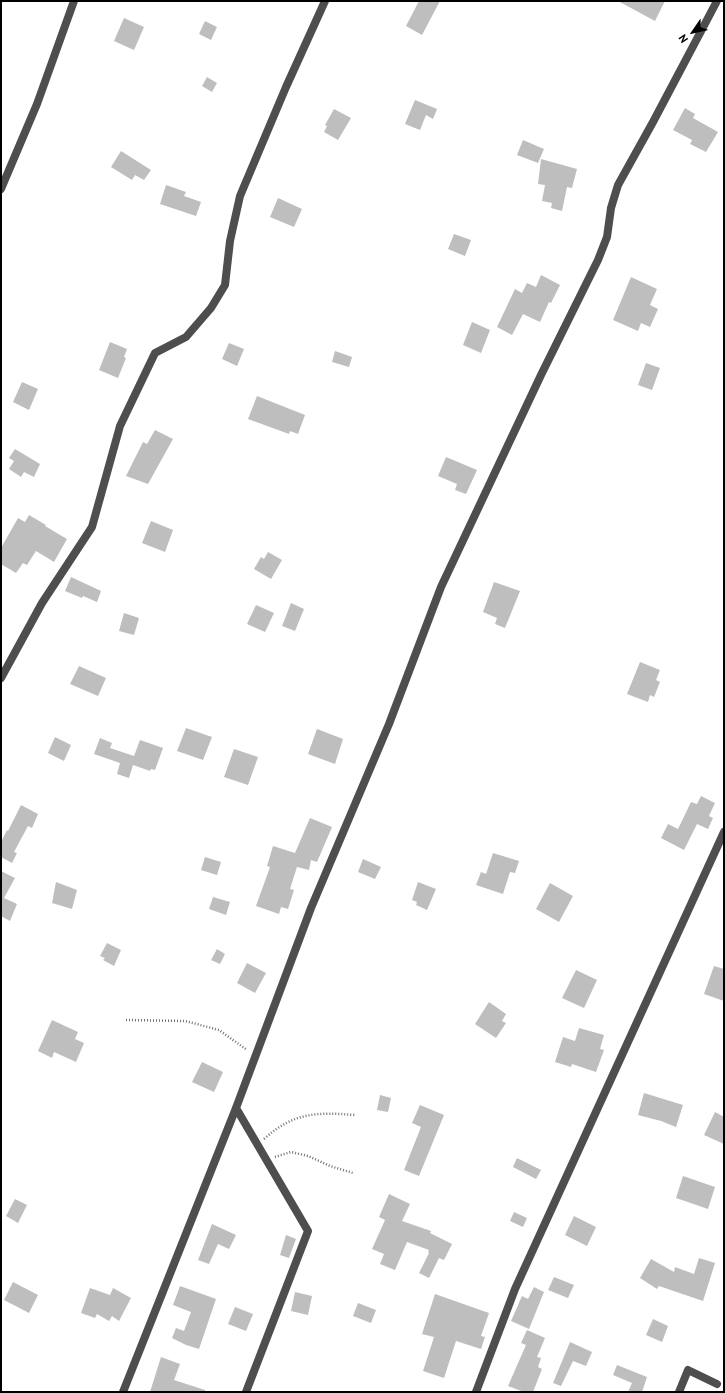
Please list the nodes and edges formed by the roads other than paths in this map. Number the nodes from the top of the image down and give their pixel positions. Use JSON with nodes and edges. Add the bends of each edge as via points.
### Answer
{"nodes":[{"id":1,"x":74,"y":1,"type":"edge"},
{"id":2,"x":325,"y":1,"type":"edge"},
{"id":3,"x":717,"y":1,"type":"edge"},
{"id":4,"x":1,"y":189,"type":"edge"},
{"id":5,"x":1,"y":678,"type":"edge"},
{"id":6,"x":724,"y":832,"type":"edge"},
{"id":7,"x":236,"y":1108,"type":"junction"},
{"id":8,"x":717,"y":1384,"type":"dead end"},
{"id":9,"x":123,"y":1392,"type":"edge"},
{"id":10,"x":246,"y":1392,"type":"edge"},
{"id":11,"x":476,"y":1392,"type":"edge"},
{"id":12,"x":679,"y":1392,"type":"edge"}],
"edges":[{"from":1,"to":4,"type":"street","via":[[37,104]]},
{"from":2,"to":5,"type":"street","via":[[240,196],[230,241],[225,285],[186,337],[155,353],[120,426],[92,527],[42,603]]},
{"from":3,"to":7,"type":"street","via":[[618,185],[611,208],[607,237],[598,260],[441,587],[389,724],[311,908]]},
{"from":6,"to":11,"type":"street","via":[[515,1288]]},
{"from":7,"to":9,"type":"street"},
{"from":7,"to":10,"type":"street","via":[[308,1231]]},
{"from":8,"to":12,"type":"street","via":[[688,1370]]}]}
